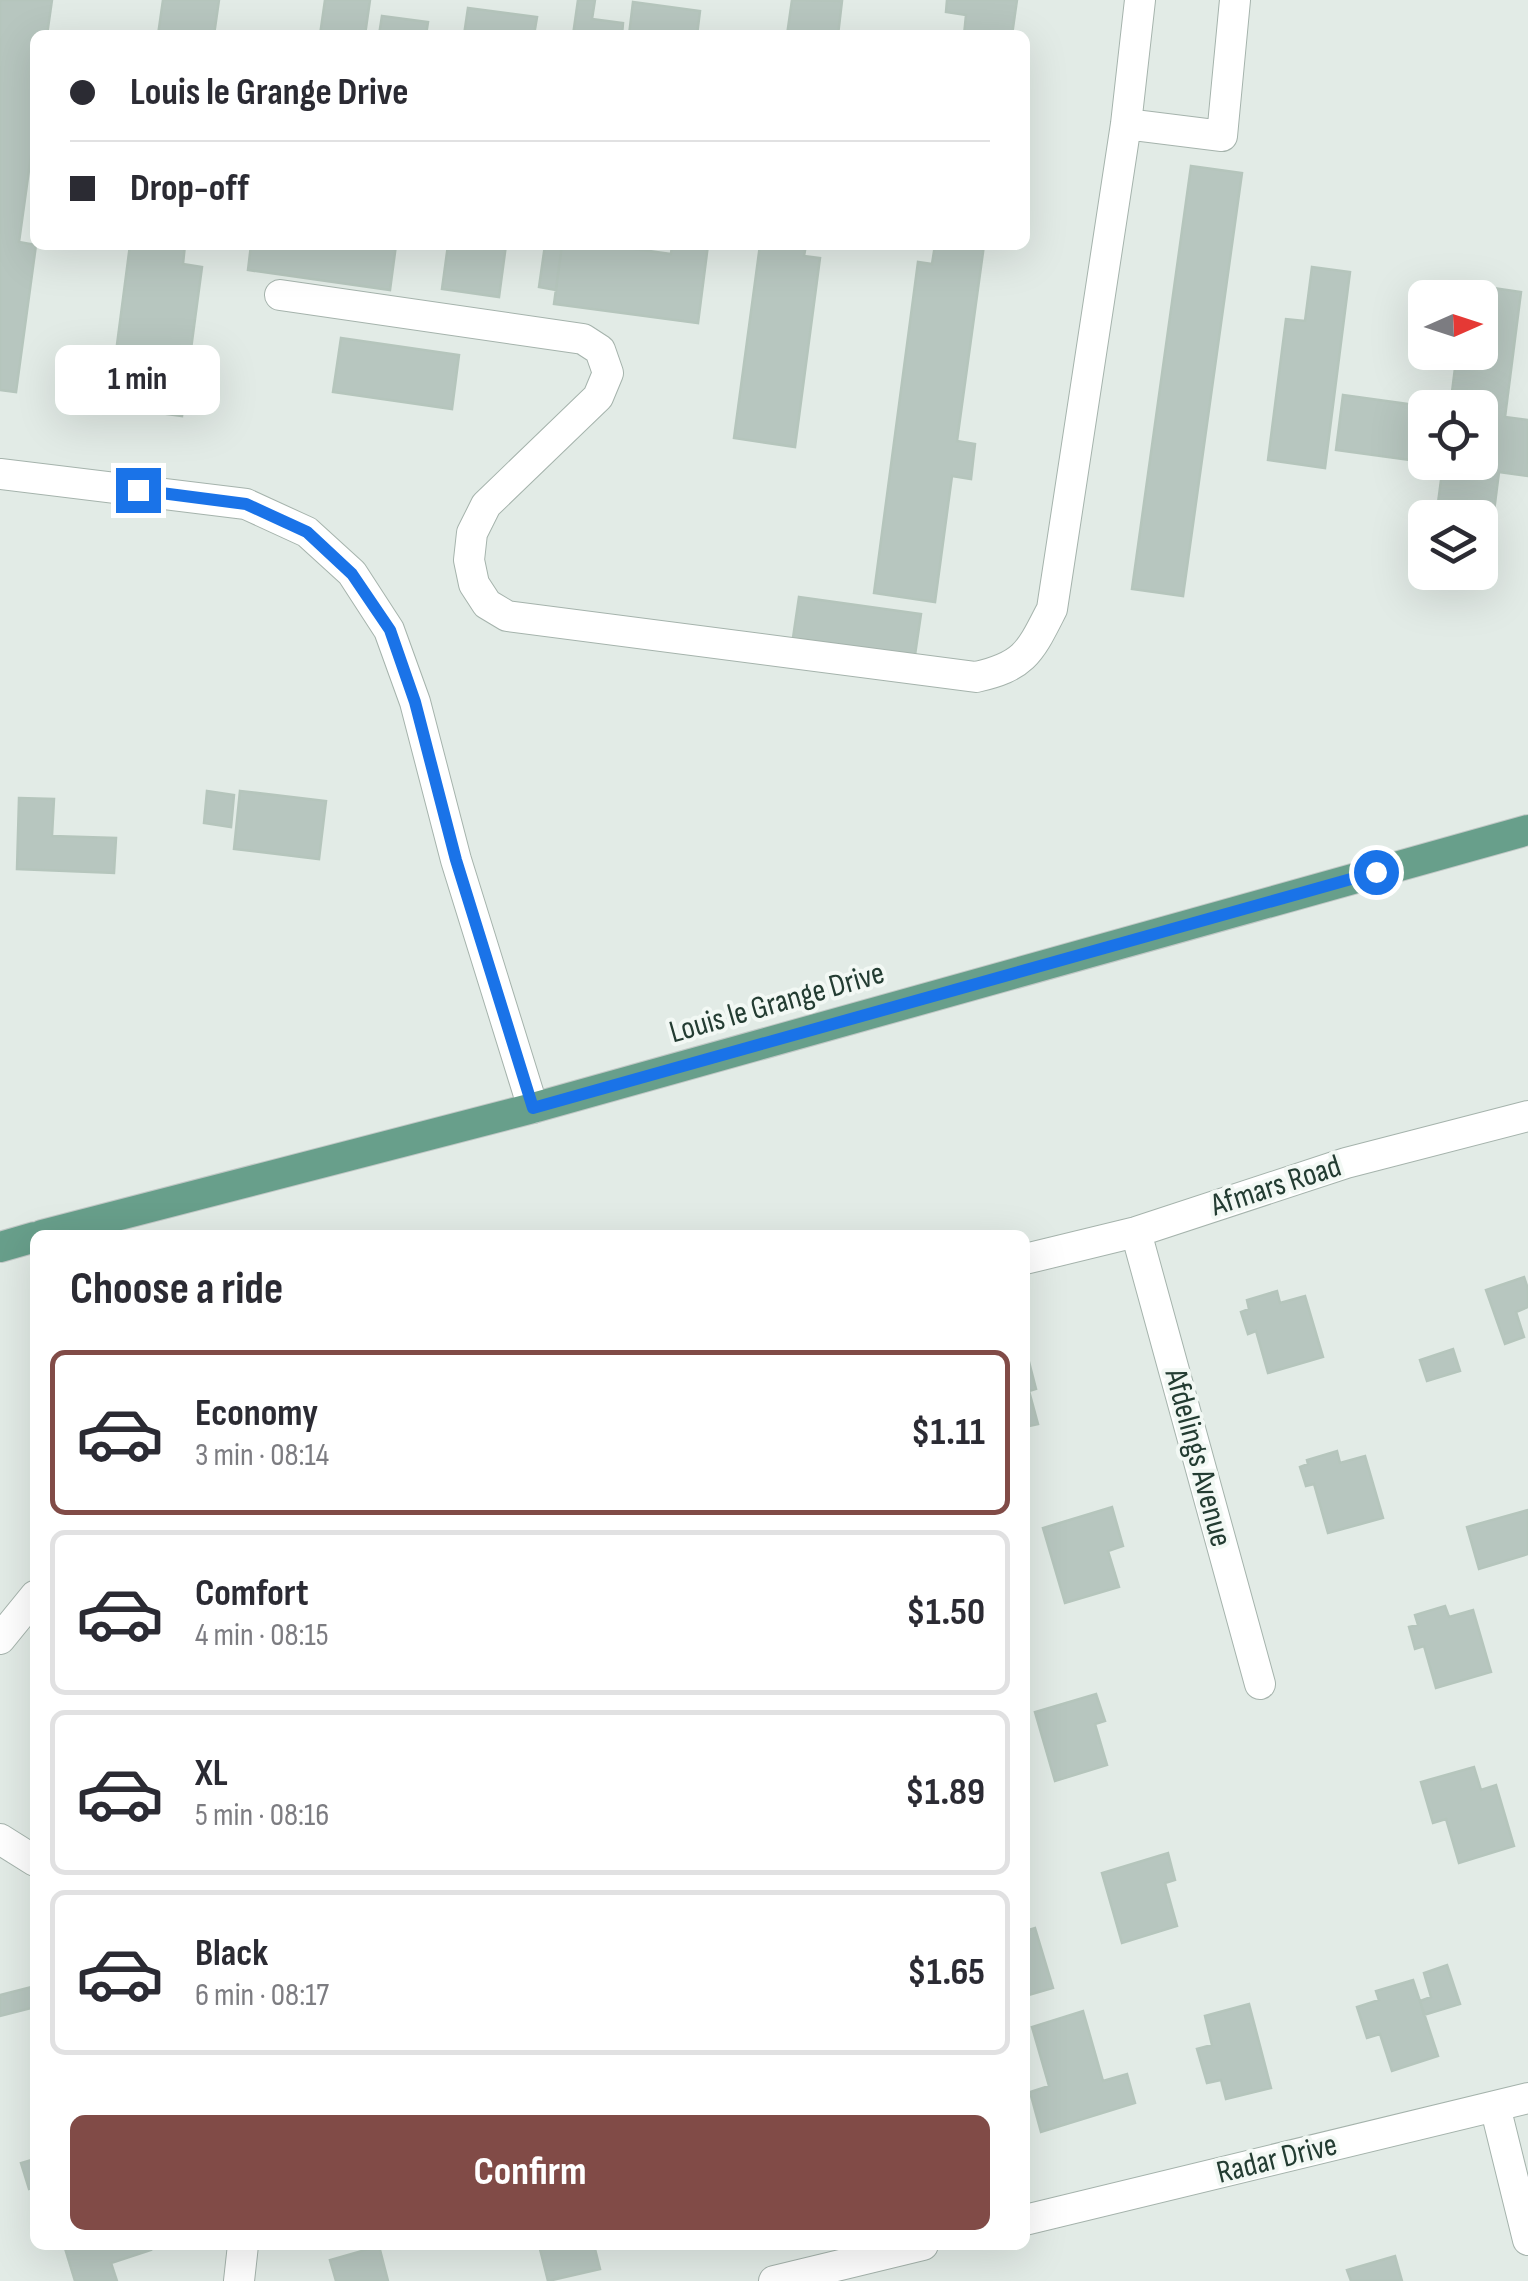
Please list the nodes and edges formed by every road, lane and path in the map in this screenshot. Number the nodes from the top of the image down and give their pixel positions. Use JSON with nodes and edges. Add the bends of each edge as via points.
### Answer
{"nodes":[{"id":1,"x":1140,"y":0,"type":"edge"},
{"id":2,"x":1235,"y":0,"type":"edge"},
{"id":3,"x":1126,"y":124,"type":"junction"},
{"id":4,"x":280,"y":295,"type":"dead end"},
{"id":5,"x":0,"y":474,"type":"edge"},
{"id":6,"x":1528,"y":830,"type":"edge"},
{"id":7,"x":533,"y":1108,"type":"junction"},
{"id":8,"x":1528,"y":1116,"type":"edge"},
{"id":9,"x":61,"y":1230,"type":"edge"},
{"id":10,"x":1136,"y":1232,"type":"junction"},
{"id":11,"x":30,"y":1238,"type":"edge"},
{"id":12,"x":0,"y":1247,"type":"edge"},
{"id":13,"x":1030,"y":1258,"type":"edge"},
{"id":14,"x":30,"y":1602,"type":"edge"},
{"id":15,"x":0,"y":1639,"type":"edge"},
{"id":16,"x":1260,"y":1684,"type":"dead end"},
{"id":17,"x":0,"y":1839,"type":"edge"},
{"id":18,"x":30,"y":1857,"type":"edge"},
{"id":19,"x":1528,"y":2098,"type":"edge"},
{"id":20,"x":1495,"y":2106,"type":"junction"},
{"id":21,"x":1030,"y":2219,"type":"edge"},
{"id":22,"x":1528,"y":2240,"type":"edge"},
{"id":23,"x":243,"y":2250,"type":"edge"},
{"id":24,"x":901,"y":2250,"type":"edge"},
{"id":25,"x":240,"y":2281,"type":"edge"},
{"id":26,"x":774,"y":2281,"type":"edge"}],
"edges":[{"from":1,"to":3,"type":"street"},
{"from":2,"to":3,"type":"street","via":[[1222,136]]},
{"from":3,"to":4,"type":"street","via":[[1052,609],[1031,649],[1006,670],[976,678],[507,616],[486,604],[474,584],[472,533],[486,505],[598,397],[608,374],[600,350],[583,339]]},
{"from":5,"to":7,"type":"street","via":[[246,504],[307,532],[352,574],[390,630],[415,702]]},
{"from":6,"to":7,"type":"main road","name":"Louis le Grange Drive"},
{"from":7,"to":9,"type":"main road","name":"Louis le Grange Drive"},
{"from":8,"to":10,"type":"street","name":"Afmars Road","via":[[1346,1163]]},
{"from":10,"to":13,"type":"street","name":"Afmars Road"},
{"from":10,"to":16,"type":"street","name":"Afdelings Avenue"},
{"from":11,"to":12,"type":"main road"},
{"from":14,"to":15,"type":"street"},
{"from":17,"to":18,"type":"street"},
{"from":19,"to":20,"type":"street","name":"Radar Drive"},
{"from":20,"to":21,"type":"street","name":"Radar Drive"},
{"from":20,"to":22,"type":"street"},
{"from":23,"to":25,"type":"street"},
{"from":24,"to":26,"type":"street"}]}
